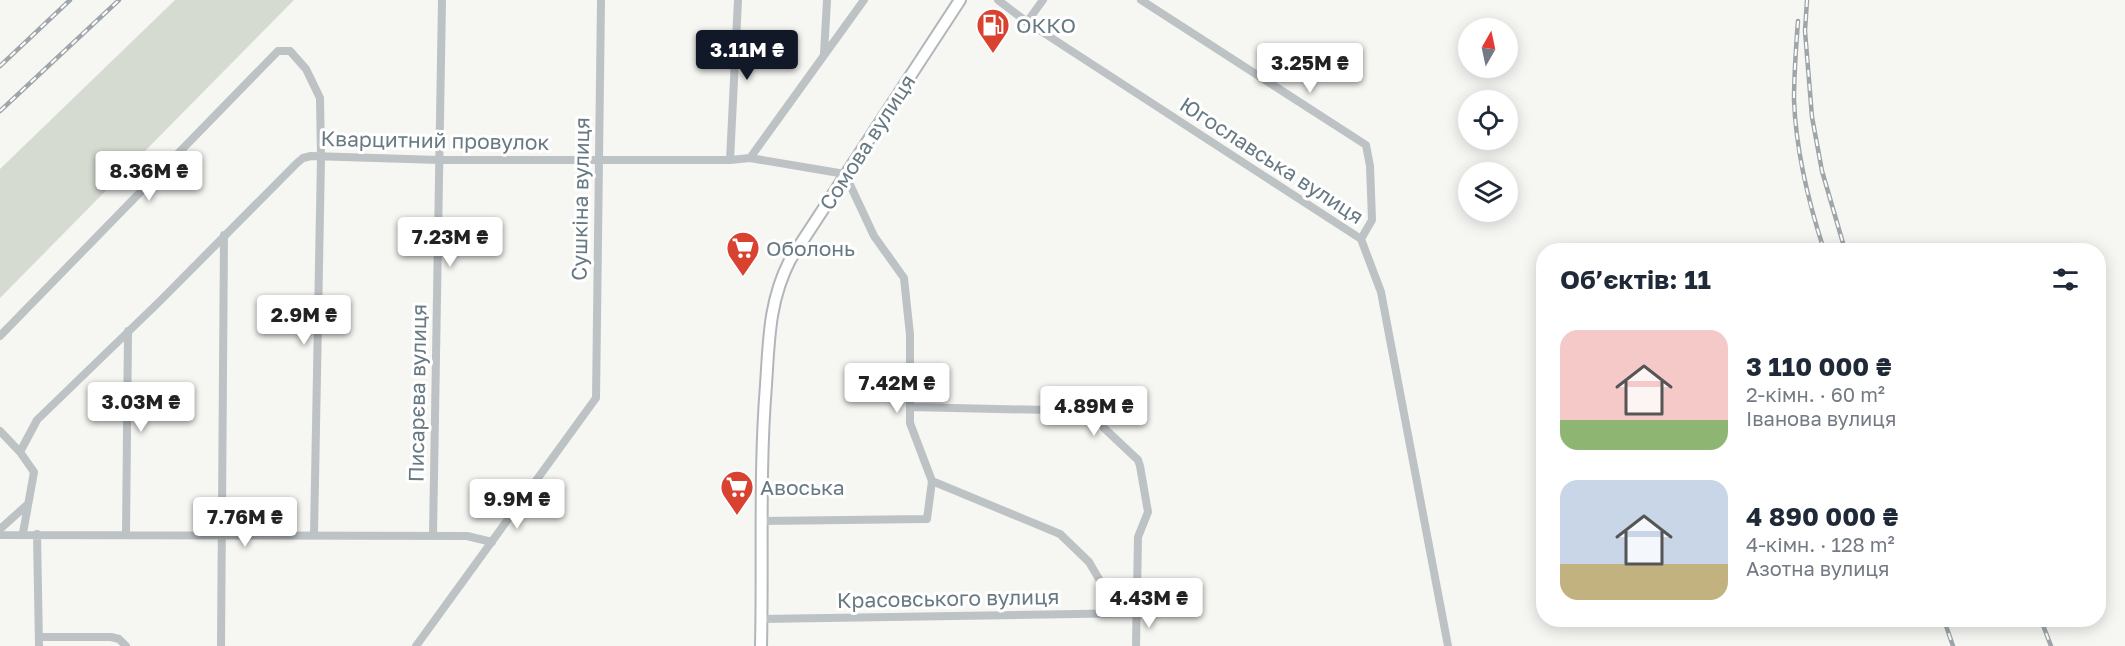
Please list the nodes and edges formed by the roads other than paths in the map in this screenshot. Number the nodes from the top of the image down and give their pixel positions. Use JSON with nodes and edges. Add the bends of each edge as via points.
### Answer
{"nodes":[{"id":1,"x":442,"y":0,"type":"edge"},
{"id":2,"x":601,"y":0,"type":"edge"},
{"id":3,"x":738,"y":0,"type":"edge"},
{"id":4,"x":827,"y":0,"type":"edge"},
{"id":5,"x":864,"y":0,"type":"edge"},
{"id":6,"x":960,"y":0,"type":"edge"},
{"id":7,"x":998,"y":0,"type":"edge"},
{"id":8,"x":1043,"y":0,"type":"edge"},
{"id":9,"x":1142,"y":0,"type":"edge"},
{"id":10,"x":1027,"y":22,"type":"junction"},
{"id":11,"x":824,"y":54,"type":"junction"},
{"id":12,"x":321,"y":157,"type":"junction"},
{"id":13,"x":750,"y":158,"type":"junction"},
{"id":14,"x":439,"y":160,"type":"junction"},
{"id":15,"x":599,"y":160,"type":"junction"},
{"id":16,"x":730,"y":160,"type":"junction"},
{"id":17,"x":845,"y":174,"type":"junction"},
{"id":18,"x":224,"y":235,"type":"junction"},
{"id":19,"x":1361,"y":239,"type":"junction"},
{"id":20,"x":128,"y":331,"type":"junction"},
{"id":21,"x":0,"y":336,"type":"edge"},
{"id":22,"x":910,"y":407,"type":"junction"},
{"id":23,"x":0,"y":430,"type":"edge"},
{"id":24,"x":20,"y":452,"type":"junction"},
{"id":25,"x":932,"y":481,"type":"junction"},
{"id":26,"x":28,"y":504,"type":"junction"},
{"id":27,"x":762,"y":521,"type":"junction"},
{"id":28,"x":0,"y":529,"type":"edge"},
{"id":29,"x":23,"y":533,"type":"junction"},
{"id":30,"x":37,"y":534,"type":"junction"},
{"id":31,"x":126,"y":534,"type":"junction"},
{"id":32,"x":222,"y":534,"type":"junction"},
{"id":33,"x":0,"y":535,"type":"edge"},
{"id":34,"x":314,"y":535,"type":"junction"},
{"id":35,"x":433,"y":535,"type":"junction"},
{"id":36,"x":492,"y":542,"type":"junction"},
{"id":37,"x":1119,"y":613,"type":"junction"},
{"id":38,"x":1136,"y":613,"type":"junction"},
{"id":39,"x":761,"y":619,"type":"junction"},
{"id":40,"x":39,"y":641,"type":"edge"},
{"id":41,"x":126,"y":646,"type":"edge"},
{"id":42,"x":221,"y":646,"type":"edge"},
{"id":43,"x":416,"y":646,"type":"edge"},
{"id":44,"x":761,"y":646,"type":"edge"},
{"id":45,"x":1136,"y":646,"type":"edge"},
{"id":46,"x":1448,"y":646,"type":"edge"}],
"edges":[{"from":1,"to":14,"type":"street","name":"Писарєва вулиця"},
{"from":2,"to":15,"type":"street","name":"Сушкіна вулиця"},
{"from":3,"to":16,"type":"street"},
{"from":4,"to":11,"type":"street"},
{"from":5,"to":11,"type":"street"},
{"from":6,"to":17,"type":"main road","name":"Сомова вулиця"},
{"from":7,"to":10,"type":"street","name":"Югославська вулиця"},
{"from":8,"to":10,"type":"street"},
{"from":9,"to":19,"type":"street","via":[[1366,145],[1372,220]]},
{"from":10,"to":19,"type":"street","name":"Югославська вулиця"},
{"from":11,"to":13,"type":"street"},
{"from":12,"to":14,"type":"street","name":"Кварцитний провулок"},
{"from":12,"to":18,"type":"street","name":"Кварцитний провулок","via":[[303,158]]},
{"from":12,"to":21,"type":"street","via":[[320,98],[306,69],[290,51],[278,51]]},
{"from":12,"to":34,"type":"street"},
{"from":13,"to":16,"type":"street","name":"Кварцитний провулок"},
{"from":13,"to":17,"type":"street","name":"Кварцитний провулок"},
{"from":14,"to":15,"type":"street","name":"Кварцитний провулок"},
{"from":14,"to":35,"type":"street","name":"Писарєва вулиця"},
{"from":15,"to":16,"type":"street","name":"Кварцитний провулок"},
{"from":15,"to":36,"type":"street","name":"Сушкіна вулиця","via":[[596,398]]},
{"from":17,"to":22,"type":"street","via":[[874,236],[904,278],[910,335]]},
{"from":17,"to":27,"type":"main road","name":"Сомова вулиця","via":[[790,260],[779,281],[771,314],[762,441]]},
{"from":18,"to":20,"type":"street","name":"Кварцитний провулок"},
{"from":18,"to":32,"type":"street"},
{"from":19,"to":46,"type":"street","name":"Югославська вулиця","via":[[1381,292]]},
{"from":20,"to":24,"type":"street","name":"Кварцитний провулок","via":[[37,420]]},
{"from":20,"to":31,"type":"street"},
{"from":22,"to":25,"type":"street","via":[[910,423]]},
{"from":22,"to":38,"type":"street","via":[[1096,413],[1104,428],[1140,466],[1148,512],[1138,537]]},
{"from":23,"to":24,"type":"street"},
{"from":24,"to":26,"type":"street","via":[[34,472]]},
{"from":25,"to":27,"type":"street","via":[[927,519]]},
{"from":25,"to":37,"type":"street","via":[[1060,534],[1089,562]]},
{"from":26,"to":28,"type":"street"},
{"from":26,"to":29,"type":"street"},
{"from":27,"to":39,"type":"main road","name":"Сомова вулиця"},
{"from":29,"to":30,"type":"street"},
{"from":29,"to":33,"type":"street"},
{"from":30,"to":31,"type":"street"},
{"from":30,"to":40,"type":"street"},
{"from":31,"to":32,"type":"street"},
{"from":32,"to":34,"type":"street"},
{"from":32,"to":42,"type":"street"},
{"from":34,"to":35,"type":"street"},
{"from":35,"to":36,"type":"street","via":[[467,536]]},
{"from":36,"to":43,"type":"street"},
{"from":37,"to":38,"type":"street","name":"Красовського вулиця"},
{"from":37,"to":39,"type":"street","name":"Красовського вулиця"},
{"from":38,"to":45,"type":"street"},
{"from":39,"to":44,"type":"main road","name":"Сомова вулиця"},
{"from":40,"to":41,"type":"street","via":[[111,637]]}]}
